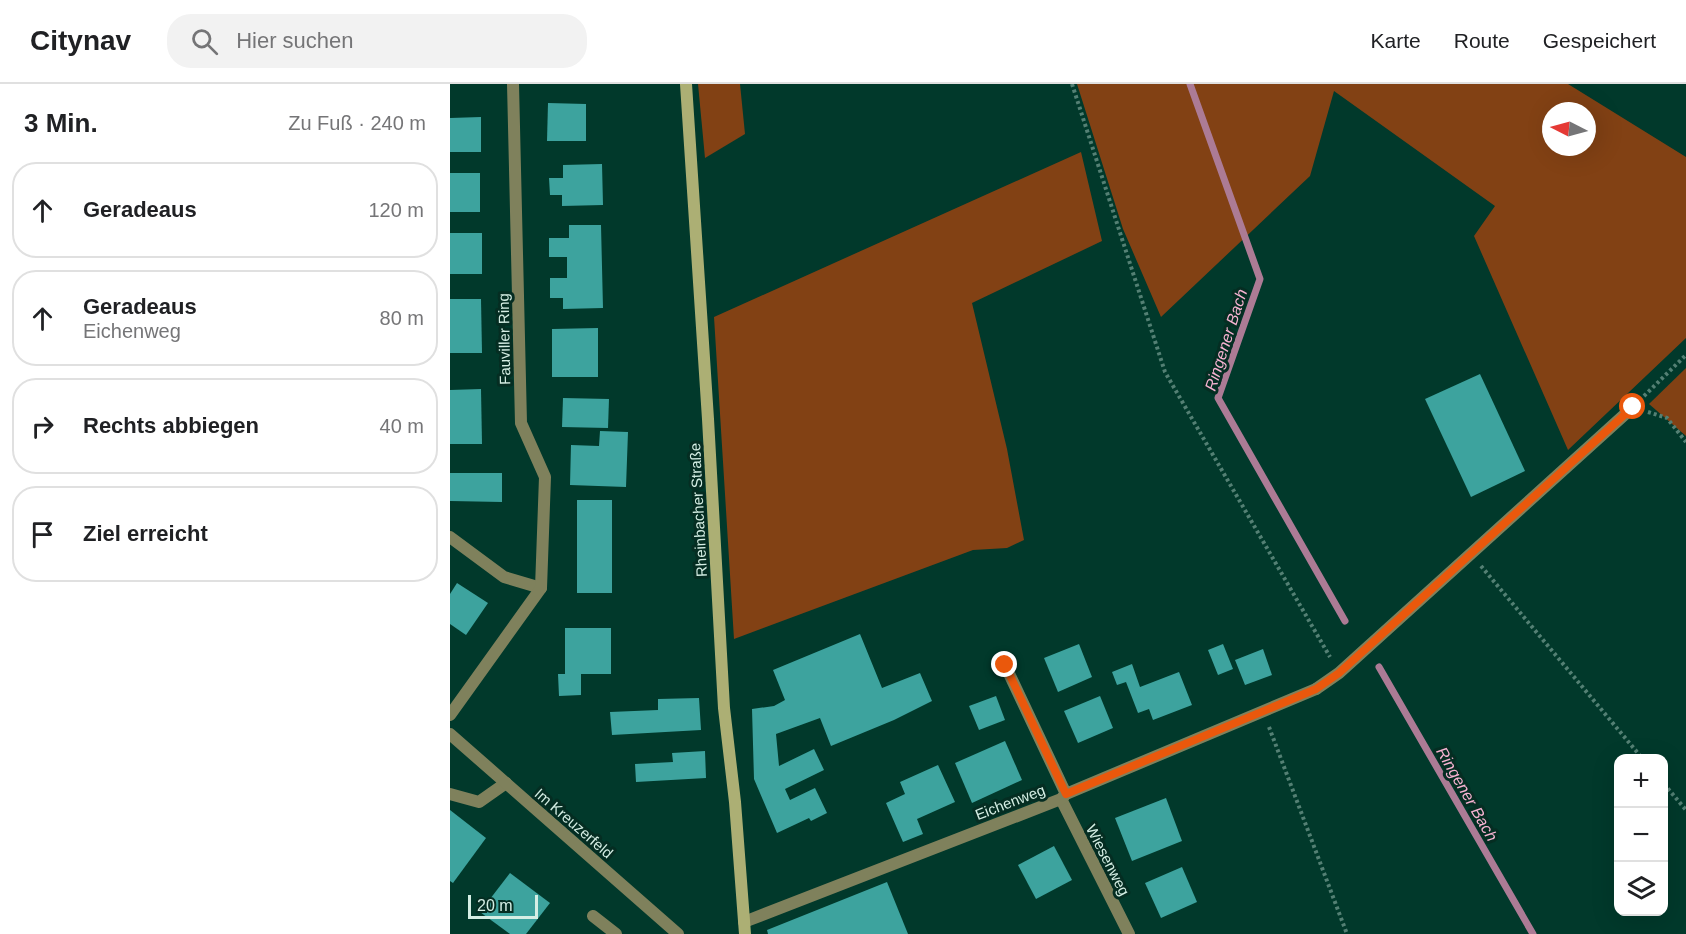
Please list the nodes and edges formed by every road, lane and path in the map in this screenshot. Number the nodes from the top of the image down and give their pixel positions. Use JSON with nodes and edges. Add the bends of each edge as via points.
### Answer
{"nodes":[{"id":1,"x":513,"y":84,"type":"edge"},
{"id":2,"x":686,"y":84,"type":"edge"},
{"id":3,"x":1072,"y":84,"type":"edge"},
{"id":4,"x":1686,"y":355,"type":"edge"},
{"id":5,"x":1633,"y":407,"type":"junction"},
{"id":6,"x":1686,"y":442,"type":"edge"},
{"id":7,"x":450,"y":537,"type":"edge"},
{"id":8,"x":1470,"y":554,"type":"junction"},
{"id":9,"x":542,"y":588,"type":"junction"},
{"id":10,"x":1005,"y":665,"type":"dead end"},
{"id":11,"x":1339,"y":673,"type":"junction"},
{"id":12,"x":1263,"y":710,"type":"junction"},
{"id":13,"x":450,"y":715,"type":"edge"},
{"id":14,"x":450,"y":734,"type":"edge"},
{"id":15,"x":1638,"y":754,"type":"edge"},
{"id":16,"x":506,"y":783,"type":"junction"},
{"id":17,"x":1668,"y":788,"type":"edge"},
{"id":18,"x":450,"y":794,"type":"edge"},
{"id":19,"x":1064,"y":796,"type":"junction"},
{"id":20,"x":1686,"y":810,"type":"edge"},
{"id":21,"x":593,"y":916,"type":"dead end"},
{"id":22,"x":745,"y":928,"type":"edge"},
{"id":23,"x":616,"y":934,"type":"edge"},
{"id":24,"x":678,"y":934,"type":"edge"},
{"id":25,"x":1129,"y":934,"type":"edge"},
{"id":26,"x":1347,"y":934,"type":"edge"}],
"edges":[{"from":1,"to":9,"type":"street","name":"Fauviller Ring","via":[[521,423],[545,477]]},
{"from":2,"to":22,"type":"main road","name":"Rheinbacher Straße","via":[[724,708]]},
{"from":3,"to":11,"type":"path","via":[[1165,372]]},
{"from":4,"to":5,"type":"path"},
{"from":5,"to":6,"type":"path","via":[[1666,418]]},
{"from":5,"to":8,"type":"street","name":"Eichenweg"},
{"from":7,"to":9,"type":"street","via":[[504,577]]},
{"from":8,"to":11,"type":"street","name":"Eichenweg"},
{"from":8,"to":15,"type":"path"},
{"from":9,"to":13,"type":"street"},
{"from":10,"to":19,"type":"street","name":"Wiesenweg"},
{"from":11,"to":12,"type":"street","name":"Eichenweg","via":[[1316,689]]},
{"from":12,"to":19,"type":"street","name":"Eichenweg"},
{"from":12,"to":26,"type":"path"},
{"from":14,"to":16,"type":"street","name":"Im Kreuzerfeld"},
{"from":16,"to":18,"type":"street","via":[[479,802]]},
{"from":16,"to":24,"type":"street","name":"Im Kreuzerfeld"},
{"from":17,"to":20,"type":"path"},
{"from":19,"to":22,"type":"street","name":"Eichenweg"},
{"from":19,"to":25,"type":"street","name":"Wiesenweg"},
{"from":21,"to":23,"type":"street"}]}
